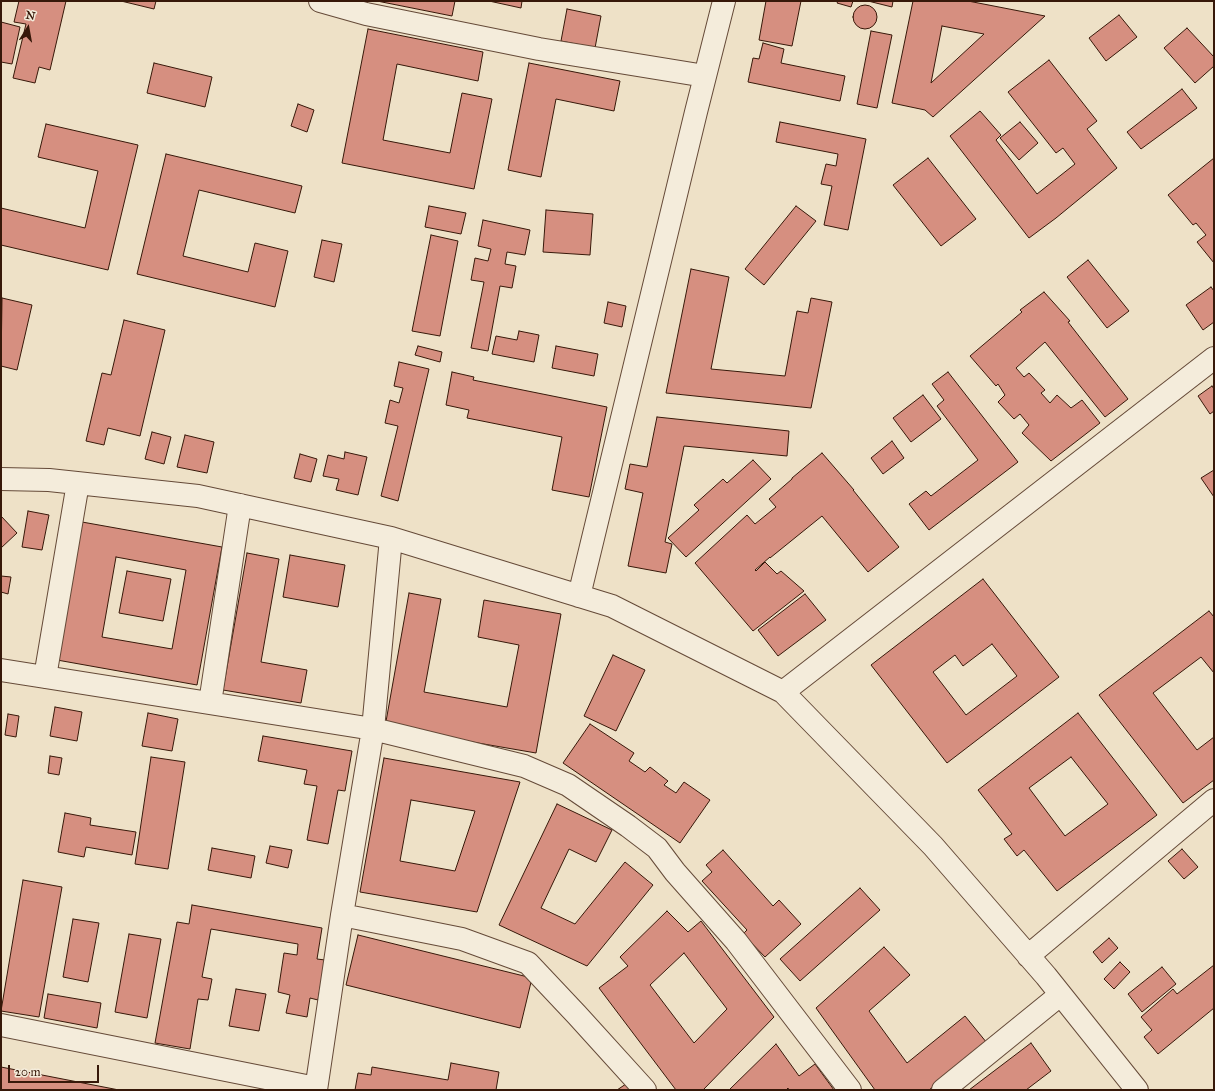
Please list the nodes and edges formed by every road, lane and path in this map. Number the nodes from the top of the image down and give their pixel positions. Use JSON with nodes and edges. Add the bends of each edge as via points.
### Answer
{"nodes":[{"id":1,"x":320,"y":1,"type":"edge"},
{"id":2,"x":724,"y":1,"type":"edge"},
{"id":3,"x":705,"y":76,"type":"junction"},
{"id":4,"x":1214,"y":358,"type":"edge"},
{"id":5,"x":1,"y":479,"type":"edge"},
{"id":6,"x":78,"y":483,"type":"junction"},
{"id":7,"x":240,"y":505,"type":"junction"},
{"id":8,"x":391,"y":538,"type":"junction"},
{"id":9,"x":578,"y":596,"type":"junction"},
{"id":10,"x":1,"y":670,"type":"edge"},
{"id":11,"x":45,"y":678,"type":"junction"},
{"id":12,"x":783,"y":692,"type":"junction"},
{"id":13,"x":210,"y":704,"type":"junction"},
{"id":14,"x":374,"y":728,"type":"junction"},
{"id":15,"x":1214,"y":800,"type":"edge"},
{"id":16,"x":342,"y":915,"type":"junction"},
{"id":17,"x":1028,"y":956,"type":"junction"},
{"id":18,"x":1060,"y":995,"type":"junction"},
{"id":19,"x":1,"y":1025,"type":"edge"},
{"id":20,"x":316,"y":1089,"type":"edge"},
{"id":21,"x":645,"y":1090,"type":"edge"},
{"id":22,"x":850,"y":1090,"type":"edge"},
{"id":23,"x":942,"y":1090,"type":"edge"},
{"id":24,"x":1137,"y":1090,"type":"edge"}],
"edges":[{"from":1,"to":3,"type":"street","via":[[366,14],[539,49]]},
{"from":2,"to":3,"type":"street"},
{"from":3,"to":9,"type":"street"},
{"from":4,"to":12,"type":"street"},
{"from":5,"to":6,"type":"street"},
{"from":6,"to":7,"type":"street","via":[[198,496]]},
{"from":6,"to":11,"type":"street"},
{"from":7,"to":8,"type":"street"},
{"from":7,"to":13,"type":"street"},
{"from":8,"to":9,"type":"street"},
{"from":8,"to":14,"type":"street"},
{"from":9,"to":12,"type":"street","via":[[612,606]]},
{"from":10,"to":11,"type":"street"},
{"from":11,"to":13,"type":"street"},
{"from":12,"to":17,"type":"street","via":[[933,846]]},
{"from":13,"to":14,"type":"street"},
{"from":14,"to":16,"type":"street"},
{"from":14,"to":22,"type":"street","via":[[524,766],[568,785],[657,848],[736,941]]},
{"from":15,"to":17,"type":"street"},
{"from":16,"to":20,"type":"street"},
{"from":16,"to":21,"type":"street","via":[[462,939],[528,963]]},
{"from":17,"to":18,"type":"street"},
{"from":18,"to":23,"type":"street"},
{"from":18,"to":24,"type":"street"},
{"from":19,"to":20,"type":"street"}]}
